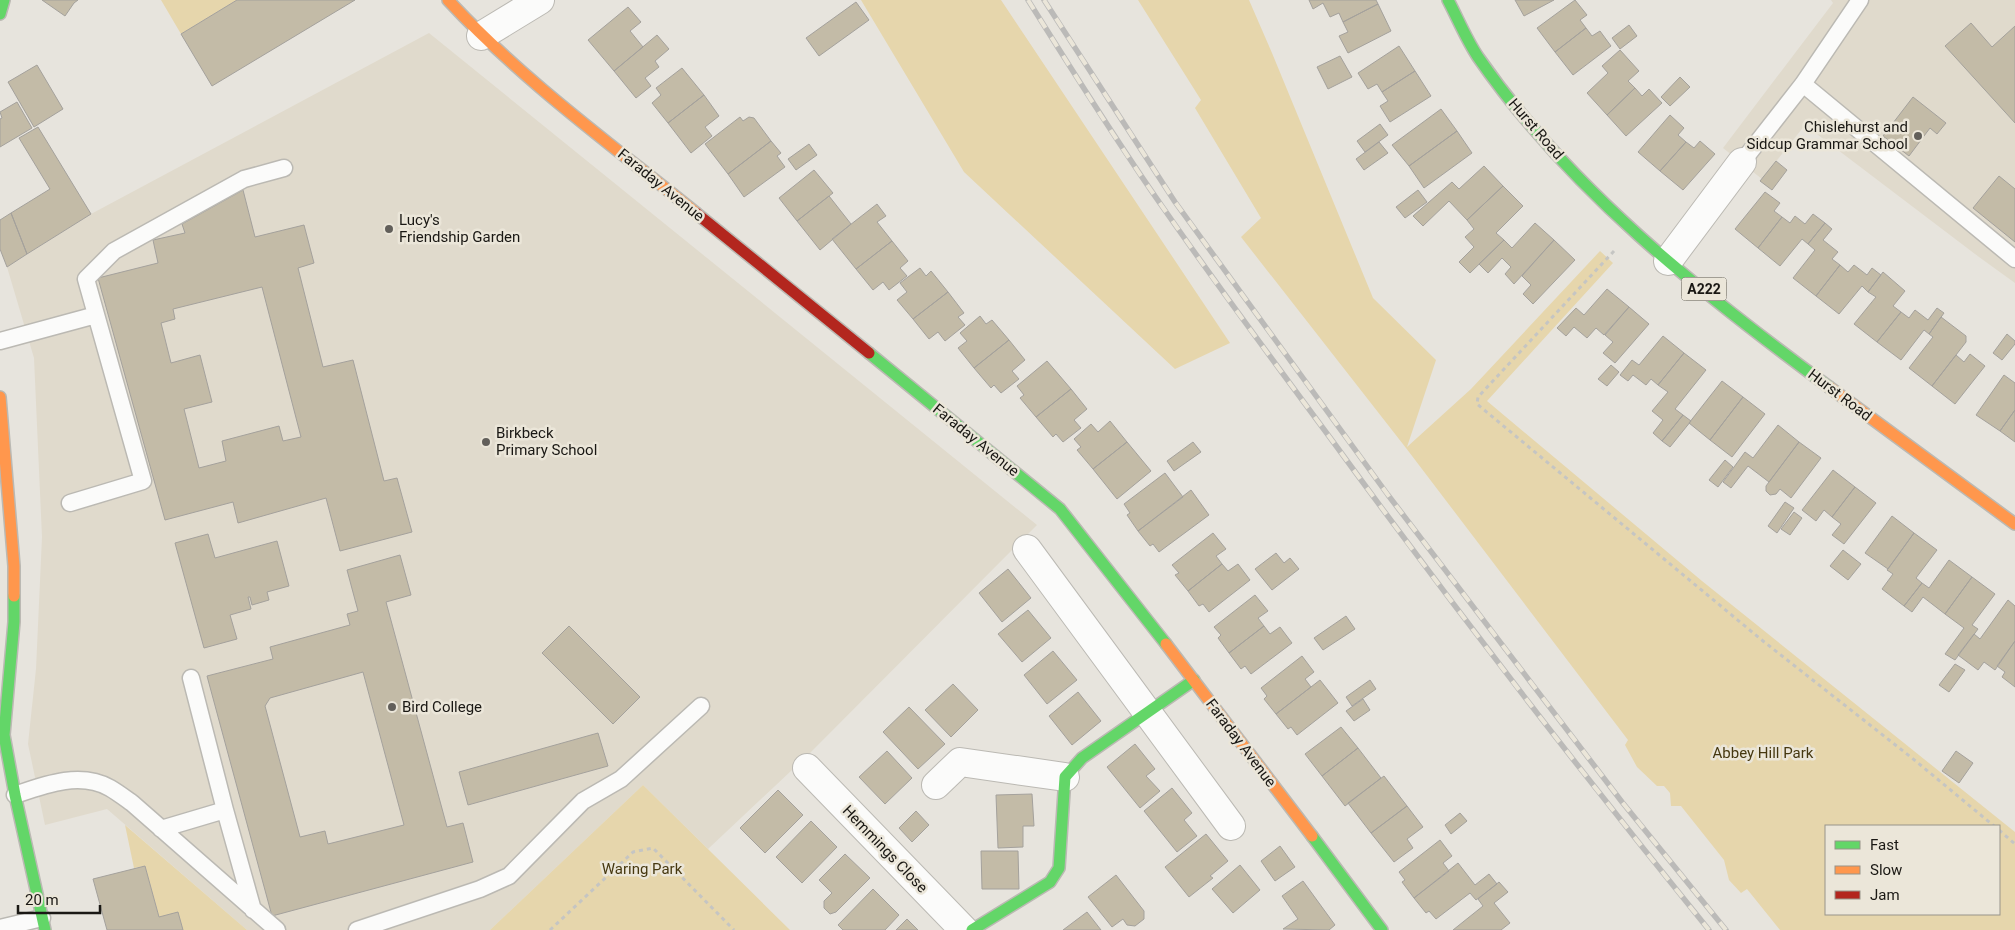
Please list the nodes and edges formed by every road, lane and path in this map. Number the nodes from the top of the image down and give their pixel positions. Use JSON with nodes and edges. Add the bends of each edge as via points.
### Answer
{"nodes":[{"id":1,"x":4,"y":0,"type":"edge"},
{"id":2,"x":448,"y":0,"type":"edge"},
{"id":3,"x":540,"y":0,"type":"edge"},
{"id":4,"x":1448,"y":0,"type":"edge"},
{"id":5,"x":1860,"y":0,"type":"edge"},
{"id":6,"x":0,"y":14,"type":"edge"},
{"id":7,"x":481,"y":36,"type":"junction"},
{"id":8,"x":1803,"y":84,"type":"junction"},
{"id":9,"x":1742,"y":162,"type":"joint"},
{"id":10,"x":284,"y":168,"type":"dead end"},
{"id":11,"x":1633,"y":230,"type":"junction"},
{"id":12,"x":2015,"y":259,"type":"edge"},
{"id":13,"x":1668,"y":261,"type":"junction"},
{"id":14,"x":96,"y":315,"type":"junction"},
{"id":15,"x":0,"y":341,"type":"edge"},
{"id":16,"x":0,"y":396,"type":"edge"},
{"id":17,"x":70,"y":503,"type":"dead end"},
{"id":18,"x":5,"y":507,"type":"edge"},
{"id":19,"x":2015,"y":524,"type":"edge"},
{"id":20,"x":1027,"y":549,"type":"dead end"},
{"id":21,"x":191,"y":678,"type":"dead end"},
{"id":22,"x":1194,"y":680,"type":"junction"},
{"id":23,"x":701,"y":706,"type":"dead end"},
{"id":24,"x":1148,"y":713,"type":"junction"},
{"id":25,"x":807,"y":768,"type":"dead end"},
{"id":26,"x":1065,"y":776,"type":"junction"},
{"id":27,"x":936,"y":785,"type":"dead end"},
{"id":28,"x":15,"y":795,"type":"junction"},
{"id":29,"x":225,"y":810,"type":"junction"},
{"id":30,"x":1993,"y":825,"type":"edge"},
{"id":31,"x":1231,"y":826,"type":"dead end"},
{"id":32,"x":162,"y":828,"type":"junction"},
{"id":33,"x":2000,"y":831,"type":"edge"},
{"id":34,"x":2015,"y":844,"type":"edge"},
{"id":35,"x":253,"y":910,"type":"junction"},
{"id":36,"x":43,"y":924,"type":"edge"},
{"id":37,"x":0,"y":928,"type":"edge"},
{"id":38,"x":277,"y":930,"type":"edge"},
{"id":39,"x":357,"y":930,"type":"edge"},
{"id":40,"x":550,"y":930,"type":"edge"},
{"id":41,"x":734,"y":930,"type":"edge"},
{"id":42,"x":964,"y":930,"type":"edge"},
{"id":43,"x":972,"y":930,"type":"edge"},
{"id":44,"x":1382,"y":930,"type":"edge"}],
"edges":[{"from":1,"to":6,"type":"street"},
{"from":2,"to":7,"type":"street","name":"Faraday Avenue"},
{"from":3,"to":7,"type":"street"},
{"from":4,"to":11,"type":"street","name":"Hurst Road","number":"A222","via":[[1477,55],[1527,123]]},
{"from":5,"to":8,"type":"lane"},
{"from":7,"to":22,"type":"street","name":"Faraday Avenue","via":[[1046,497],[1075,527]]},
{"from":8,"to":9,"type":"lane"},
{"from":8,"to":12,"type":"lane"},
{"from":9,"to":13,"type":"street"},
{"from":10,"to":14,"type":"lane","via":[[244,179],[114,251],[86,279]]},
{"from":11,"to":13,"type":"street","name":"Hurst Road","number":"A222"},
{"from":11,"to":30,"type":"path","via":[[1478,397],[1477,404],[1763,641]]},
{"from":13,"to":19,"type":"street","name":"Hurst Road","number":"A222","via":[[1771,344]]},
{"from":14,"to":15,"type":"lane"},
{"from":14,"to":17,"type":"lane","via":[[143,481]]},
{"from":16,"to":18,"type":"street"},
{"from":18,"to":28,"type":"street","via":[[14,566],[14,622],[4,735]]},
{"from":20,"to":24,"type":"street"},
{"from":21,"to":29,"type":"lane"},
{"from":22,"to":24,"type":"street"},
{"from":22,"to":44,"type":"street","name":"Faraday Avenue"},
{"from":23,"to":39,"type":"lane","via":[[621,779],[583,801],[509,876],[480,889]]},
{"from":24,"to":26,"type":"street","via":[[1082,758]]},
{"from":24,"to":31,"type":"street"},
{"from":25,"to":42,"type":"street","name":"Hemmings Close"},
{"from":26,"to":27,"type":"street","via":[[960,762]]},
{"from":26,"to":43,"type":"street","via":[[1060,868],[1050,882]]},
{"from":28,"to":32,"type":"lane","via":[[79,779],[108,787]]},
{"from":28,"to":36,"type":"street"},
{"from":29,"to":32,"type":"lane"},
{"from":29,"to":35,"type":"lane"},
{"from":32,"to":35,"type":"lane"},
{"from":33,"to":34,"type":"path"},
{"from":35,"to":38,"type":"lane"},
{"from":36,"to":37,"type":"lane"},
{"from":40,"to":41,"type":"path","via":[[633,852],[653,848]]}]}
